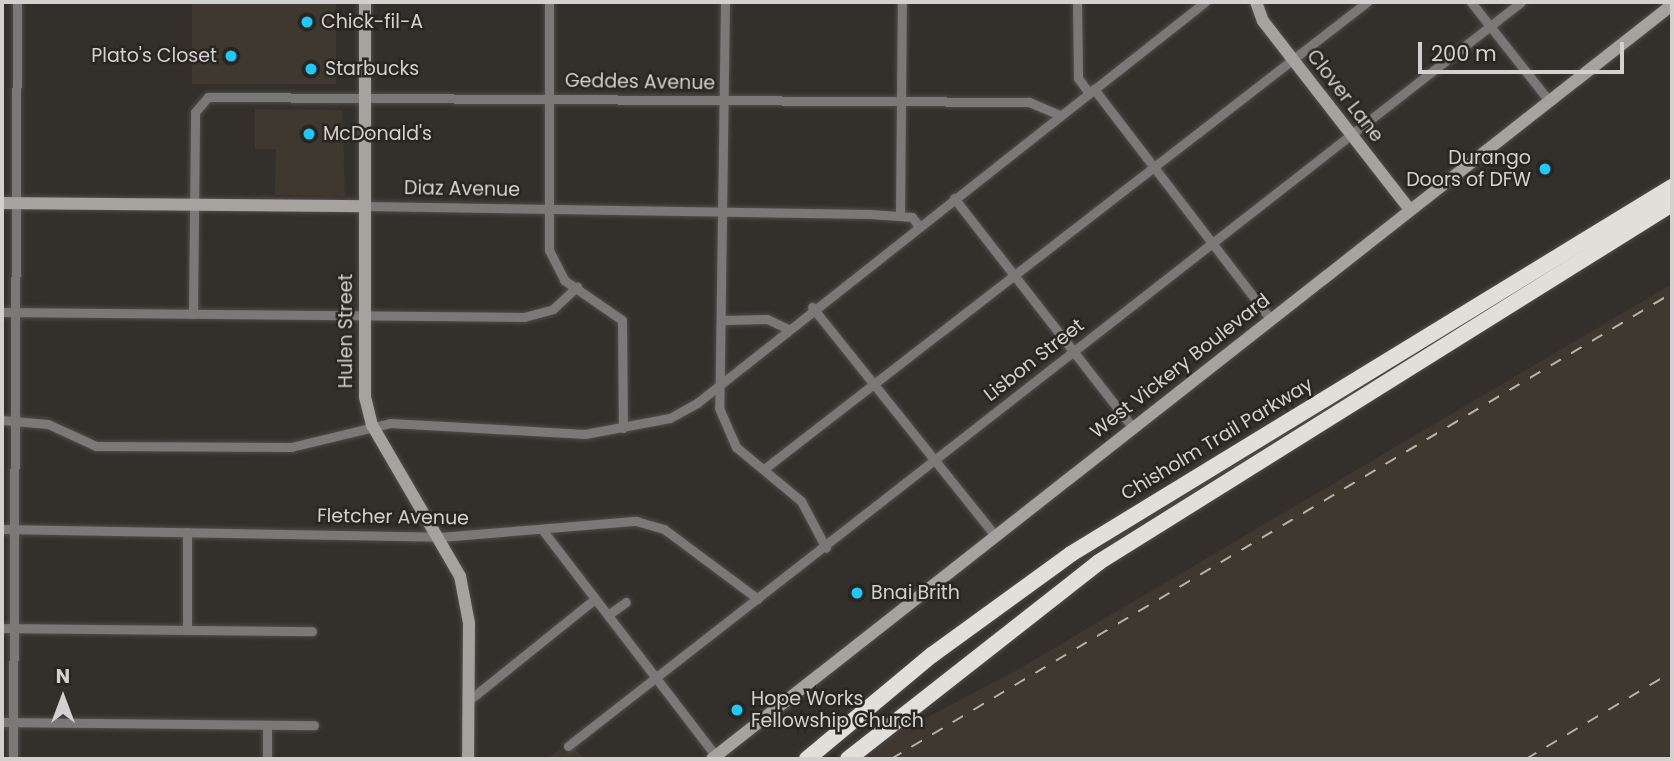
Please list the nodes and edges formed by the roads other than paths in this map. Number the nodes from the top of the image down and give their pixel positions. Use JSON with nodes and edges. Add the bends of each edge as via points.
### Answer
{"nodes":[{"id":1,"x":17,"y":2,"type":"edge"},
{"id":2,"x":365,"y":2,"type":"edge"},
{"id":3,"x":549,"y":2,"type":"edge"},
{"id":4,"x":725,"y":2,"type":"edge"},
{"id":5,"x":902,"y":2,"type":"edge"},
{"id":6,"x":1077,"y":2,"type":"edge"},
{"id":7,"x":1205,"y":2,"type":"edge"},
{"id":8,"x":1256,"y":2,"type":"edge"},
{"id":9,"x":1367,"y":2,"type":"edge"},
{"id":10,"x":1471,"y":2,"type":"edge"},
{"id":11,"x":1521,"y":2,"type":"edge"},
{"id":12,"x":1672,"y":5,"type":"edge"},
{"id":13,"x":1490,"y":26,"type":"junction"},
{"id":14,"x":1293,"y":59,"type":"junction"},
{"id":15,"x":1091,"y":91,"type":"junction"},
{"id":16,"x":365,"y":97,"type":"junction"},
{"id":17,"x":548,"y":99,"type":"junction"},
{"id":18,"x":724,"y":101,"type":"junction"},
{"id":19,"x":1550,"y":102,"type":"junction"},
{"id":20,"x":900,"y":103,"type":"junction"},
{"id":21,"x":1059,"y":116,"type":"junction"},
{"id":22,"x":1351,"y":135,"type":"junction"},
{"id":23,"x":1154,"y":167,"type":"junction"},
{"id":24,"x":1672,"y":187,"type":"edge"},
{"id":25,"x":954,"y":198,"type":"junction"},
{"id":26,"x":8,"y":203,"type":"edge"},
{"id":27,"x":1672,"y":204,"type":"edge"},
{"id":28,"x":194,"y":205,"type":"junction"},
{"id":29,"x":365,"y":206,"type":"junction"},
{"id":30,"x":548,"y":209,"type":"junction"},
{"id":31,"x":1410,"y":210,"type":"junction"},
{"id":32,"x":723,"y":212,"type":"junction"},
{"id":33,"x":900,"y":216,"type":"junction"},
{"id":34,"x":918,"y":225,"type":"junction"},
{"id":35,"x":1212,"y":243,"type":"junction"},
{"id":36,"x":1013,"y":276,"type":"junction"},
{"id":37,"x":577,"y":287,"type":"junction"},
{"id":38,"x":812,"y":307,"type":"junction"},
{"id":39,"x":2,"y":312,"type":"edge"},
{"id":40,"x":14,"y":312,"type":"junction"},
{"id":41,"x":193,"y":314,"type":"junction"},
{"id":42,"x":364,"y":316,"type":"junction"},
{"id":43,"x":724,"y":320,"type":"junction"},
{"id":44,"x":1271,"y":320,"type":"junction"},
{"id":45,"x":788,"y":328,"type":"junction"},
{"id":46,"x":1073,"y":352,"type":"junction"},
{"id":47,"x":875,"y":383,"type":"junction"},
{"id":48,"x":716,"y":387,"type":"junction"},
{"id":49,"x":2,"y":421,"type":"edge"},
{"id":50,"x":13,"y":421,"type":"junction"},
{"id":51,"x":372,"y":425,"type":"junction"},
{"id":52,"x":1132,"y":427,"type":"junction"},
{"id":53,"x":623,"y":428,"type":"junction"},
{"id":54,"x":937,"y":458,"type":"junction"},
{"id":55,"x":764,"y":469,"type":"junction"},
{"id":56,"x":7,"y":530,"type":"edge"},
{"id":57,"x":187,"y":532,"type":"junction"},
{"id":58,"x":544,"y":532,"type":"junction"},
{"id":59,"x":994,"y":534,"type":"junction"},
{"id":60,"x":440,"y":537,"type":"junction"},
{"id":61,"x":826,"y":548,"type":"junction"},
{"id":62,"x":595,"y":599,"type":"junction"},
{"id":63,"x":758,"y":599,"type":"junction"},
{"id":64,"x":626,"y":602,"type":"dead end"},
{"id":65,"x":608,"y":615,"type":"junction"},
{"id":66,"x":7,"y":628,"type":"edge"},
{"id":67,"x":187,"y":630,"type":"junction"},
{"id":68,"x":312,"y":631,"type":"dead end"},
{"id":69,"x":655,"y":677,"type":"junction"},
{"id":70,"x":468,"y":701,"type":"junction"},
{"id":71,"x":6,"y":722,"type":"edge"},
{"id":72,"x":267,"y":725,"type":"junction"},
{"id":73,"x":314,"y":726,"type":"dead end"},
{"id":74,"x":568,"y":746,"type":"dead end"},
{"id":75,"x":714,"y":757,"type":"edge"},
{"id":76,"x":808,"y":758,"type":"edge"},
{"id":77,"x":13,"y":759,"type":"edge"},
{"id":78,"x":267,"y":759,"type":"edge"},
{"id":79,"x":468,"y":759,"type":"edge"},
{"id":80,"x":848,"y":759,"type":"edge"}],
"edges":[{"from":1,"to":26,"type":"street"},
{"from":2,"to":16,"type":"main road","name":"Hulen Street"},
{"from":3,"to":17,"type":"street"},
{"from":4,"to":18,"type":"street"},
{"from":5,"to":20,"type":"street"},
{"from":6,"to":15,"type":"street","via":[[1078,78]]},
{"from":7,"to":15,"type":"street"},
{"from":8,"to":14,"type":"main road","name":"Clover Lane"},
{"from":9,"to":14,"type":"street"},
{"from":10,"to":13,"type":"street"},
{"from":11,"to":13,"type":"street","name":"Lisbon Street"},
{"from":12,"to":19,"type":"main road","name":"West Vickery Boulevard"},
{"from":13,"to":19,"type":"street"},
{"from":13,"to":22,"type":"street","name":"Lisbon Street"},
{"from":14,"to":22,"type":"main road","name":"Clover Lane"},
{"from":14,"to":23,"type":"street"},
{"from":15,"to":21,"type":"street"},
{"from":15,"to":23,"type":"street"},
{"from":16,"to":17,"type":"street","name":"Geddes Avenue"},
{"from":16,"to":28,"type":"street","name":"Geddes Avenue","via":[[202,99],[195,112]]},
{"from":16,"to":29,"type":"main road","name":"Hulen Street"},
{"from":17,"to":18,"type":"street","name":"Geddes Avenue"},
{"from":17,"to":30,"type":"street"},
{"from":18,"to":20,"type":"street","name":"Geddes Avenue"},
{"from":18,"to":32,"type":"street"},
{"from":19,"to":31,"type":"main road","name":"West Vickery Boulevard"},
{"from":20,"to":21,"type":"street","name":"Geddes Avenue","via":[[1041,103]]},
{"from":20,"to":33,"type":"street"},
{"from":21,"to":25,"type":"street"},
{"from":22,"to":31,"type":"main road","name":"Clover Lane"},
{"from":22,"to":35,"type":"street","name":"Lisbon Street"},
{"from":23,"to":35,"type":"street"},
{"from":23,"to":36,"type":"street"},
{"from":24,"to":76,"type":"highway","name":"Chisholm Trail Parkway","via":[[1109,530],[886,691]]},
{"from":25,"to":34,"type":"street"},
{"from":25,"to":36,"type":"street"},
{"from":26,"to":28,"type":"main road","name":"Diaz Avenue"},
{"from":26,"to":40,"type":"street"},
{"from":27,"to":80,"type":"highway","name":"Chisholm Trail Parkway","via":[[1099,562]]},
{"from":28,"to":29,"type":"main road","name":"Diaz Avenue"},
{"from":28,"to":41,"type":"street"},
{"from":29,"to":30,"type":"street","name":"Diaz Avenue"},
{"from":29,"to":42,"type":"main road","name":"Hulen Street"},
{"from":30,"to":32,"type":"street","name":"Diaz Avenue"},
{"from":30,"to":37,"type":"street","via":[[551,258],[559,275]]},
{"from":31,"to":44,"type":"main road","name":"West Vickery Boulevard"},
{"from":32,"to":33,"type":"street","name":"Diaz Avenue"},
{"from":32,"to":43,"type":"street"},
{"from":33,"to":34,"type":"street","name":"Diaz Avenue"},
{"from":34,"to":38,"type":"street"},
{"from":35,"to":44,"type":"street"},
{"from":35,"to":46,"type":"street","name":"Lisbon Street"},
{"from":36,"to":46,"type":"street"},
{"from":36,"to":47,"type":"street"},
{"from":37,"to":42,"type":"street","via":[[553,309],[524,317]]},
{"from":37,"to":53,"type":"street","via":[[622,320]]},
{"from":38,"to":45,"type":"street"},
{"from":38,"to":47,"type":"street"},
{"from":39,"to":40,"type":"street"},
{"from":40,"to":41,"type":"street"},
{"from":40,"to":50,"type":"street"},
{"from":41,"to":42,"type":"street"},
{"from":42,"to":51,"type":"main road","name":"Hulen Street","via":[[363,368]]},
{"from":43,"to":45,"type":"street","via":[[767,320]]},
{"from":43,"to":48,"type":"street"},
{"from":44,"to":52,"type":"main road","name":"West Vickery Boulevard"},
{"from":45,"to":48,"type":"street"},
{"from":46,"to":52,"type":"street"},
{"from":46,"to":54,"type":"street","name":"Lisbon Street"},
{"from":47,"to":54,"type":"street"},
{"from":47,"to":55,"type":"street"},
{"from":48,"to":53,"type":"street","via":[[670,418]]},
{"from":48,"to":55,"type":"street","via":[[729,437]]},
{"from":49,"to":50,"type":"street"},
{"from":50,"to":51,"type":"street","via":[[47,424],[96,446],[291,447]]},
{"from":50,"to":56,"type":"street"},
{"from":51,"to":53,"type":"street","via":[[496,426],[585,435]]},
{"from":51,"to":60,"type":"main road","name":"Hulen Street"},
{"from":52,"to":59,"type":"main road","name":"West Vickery Boulevard"},
{"from":54,"to":59,"type":"street"},
{"from":54,"to":61,"type":"street","name":"Lisbon Street"},
{"from":55,"to":61,"type":"street","via":[[810,513]]},
{"from":56,"to":57,"type":"street","name":"Fletcher Avenue"},
{"from":56,"to":66,"type":"street"},
{"from":57,"to":60,"type":"street","name":"Fletcher Avenue"},
{"from":57,"to":67,"type":"street"},
{"from":58,"to":60,"type":"street","name":"Fletcher Avenue"},
{"from":58,"to":62,"type":"street"},
{"from":58,"to":63,"type":"street","name":"Fletcher Avenue","via":[[651,523],[725,569]]},
{"from":59,"to":75,"type":"main road","name":"West Vickery Boulevard"},
{"from":60,"to":70,"type":"main road","name":"Hulen Street","via":[[466,599]]},
{"from":61,"to":63,"type":"street","name":"Lisbon Street"},
{"from":62,"to":65,"type":"street"},
{"from":62,"to":70,"type":"street"},
{"from":63,"to":69,"type":"street","name":"Lisbon Street"},
{"from":64,"to":65,"type":"street"},
{"from":65,"to":69,"type":"street"},
{"from":66,"to":67,"type":"street"},
{"from":66,"to":71,"type":"street"},
{"from":67,"to":68,"type":"street"},
{"from":69,"to":74,"type":"street","name":"Lisbon Street"},
{"from":69,"to":75,"type":"street"},
{"from":70,"to":79,"type":"main road","name":"Hulen Street"},
{"from":71,"to":72,"type":"street"},
{"from":71,"to":77,"type":"street"},
{"from":72,"to":73,"type":"street"},
{"from":72,"to":78,"type":"street"}]}
